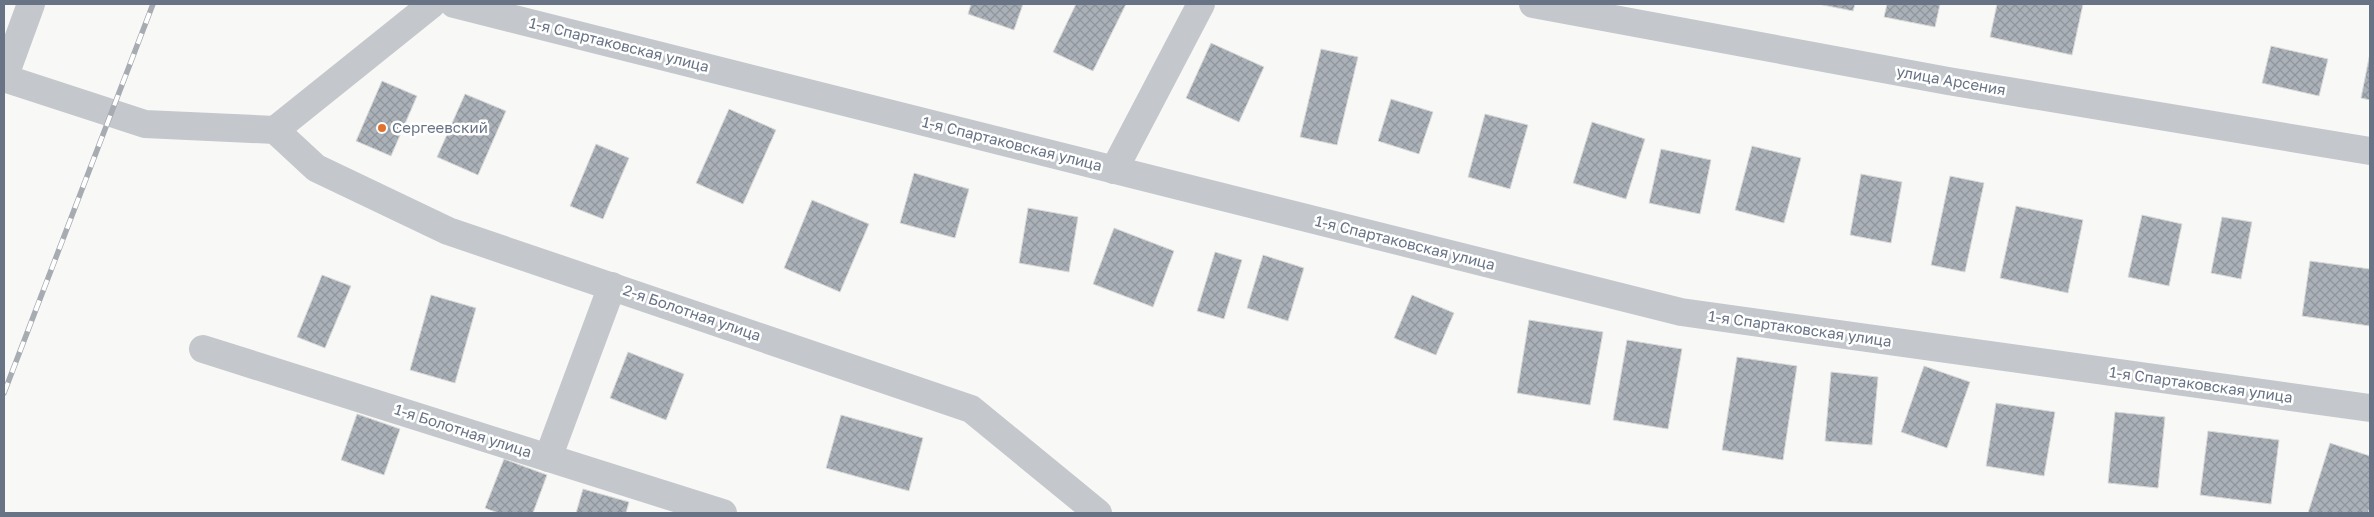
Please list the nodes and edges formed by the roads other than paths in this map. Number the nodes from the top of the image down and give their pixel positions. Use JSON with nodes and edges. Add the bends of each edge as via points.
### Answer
{"nodes":[{"id":1,"x":31,"y":4,"type":"edge"},
{"id":2,"x":432,"y":4,"type":"edge"},
{"id":3,"x":454,"y":4,"type":"edge"},
{"id":4,"x":1201,"y":4,"type":"edge"},
{"id":5,"x":1533,"y":4,"type":"edge"},
{"id":6,"x":4,"y":78,"type":"edge"},
{"id":7,"x":275,"y":130,"type":"junction"},
{"id":8,"x":2370,"y":151,"type":"edge"},
{"id":9,"x":1114,"y":170,"type":"junction"},
{"id":10,"x":612,"y":286,"type":"junction"},
{"id":11,"x":203,"y":349,"type":"dead end"},
{"id":12,"x":2370,"y":408,"type":"edge"},
{"id":13,"x":548,"y":458,"type":"junction"},
{"id":14,"x":723,"y":513,"type":"edge"},
{"id":15,"x":1098,"y":513,"type":"edge"}],
"edges":[{"from":1,"to":6,"type":"street"},
{"from":2,"to":7,"type":"street"},
{"from":3,"to":9,"type":"street","name":"1-я Спартаковская улица"},
{"from":4,"to":9,"type":"street"},
{"from":5,"to":8,"type":"street","name":"улица Арсения","via":[[1948,81]]},
{"from":6,"to":7,"type":"street","via":[[145,124]]},
{"from":7,"to":10,"type":"street","name":"2-я Болотная улица","via":[[316,168],[448,230]]},
{"from":9,"to":12,"type":"street","name":"1-я Спартаковская улица","via":[[1681,312]]},
{"from":10,"to":13,"type":"street"},
{"from":10,"to":15,"type":"street","name":"2-я Болотная улица","via":[[971,409]]},
{"from":11,"to":13,"type":"street","name":"1-я Болотная улица"},
{"from":13,"to":14,"type":"street","name":"1-я Болотная улица"}]}
